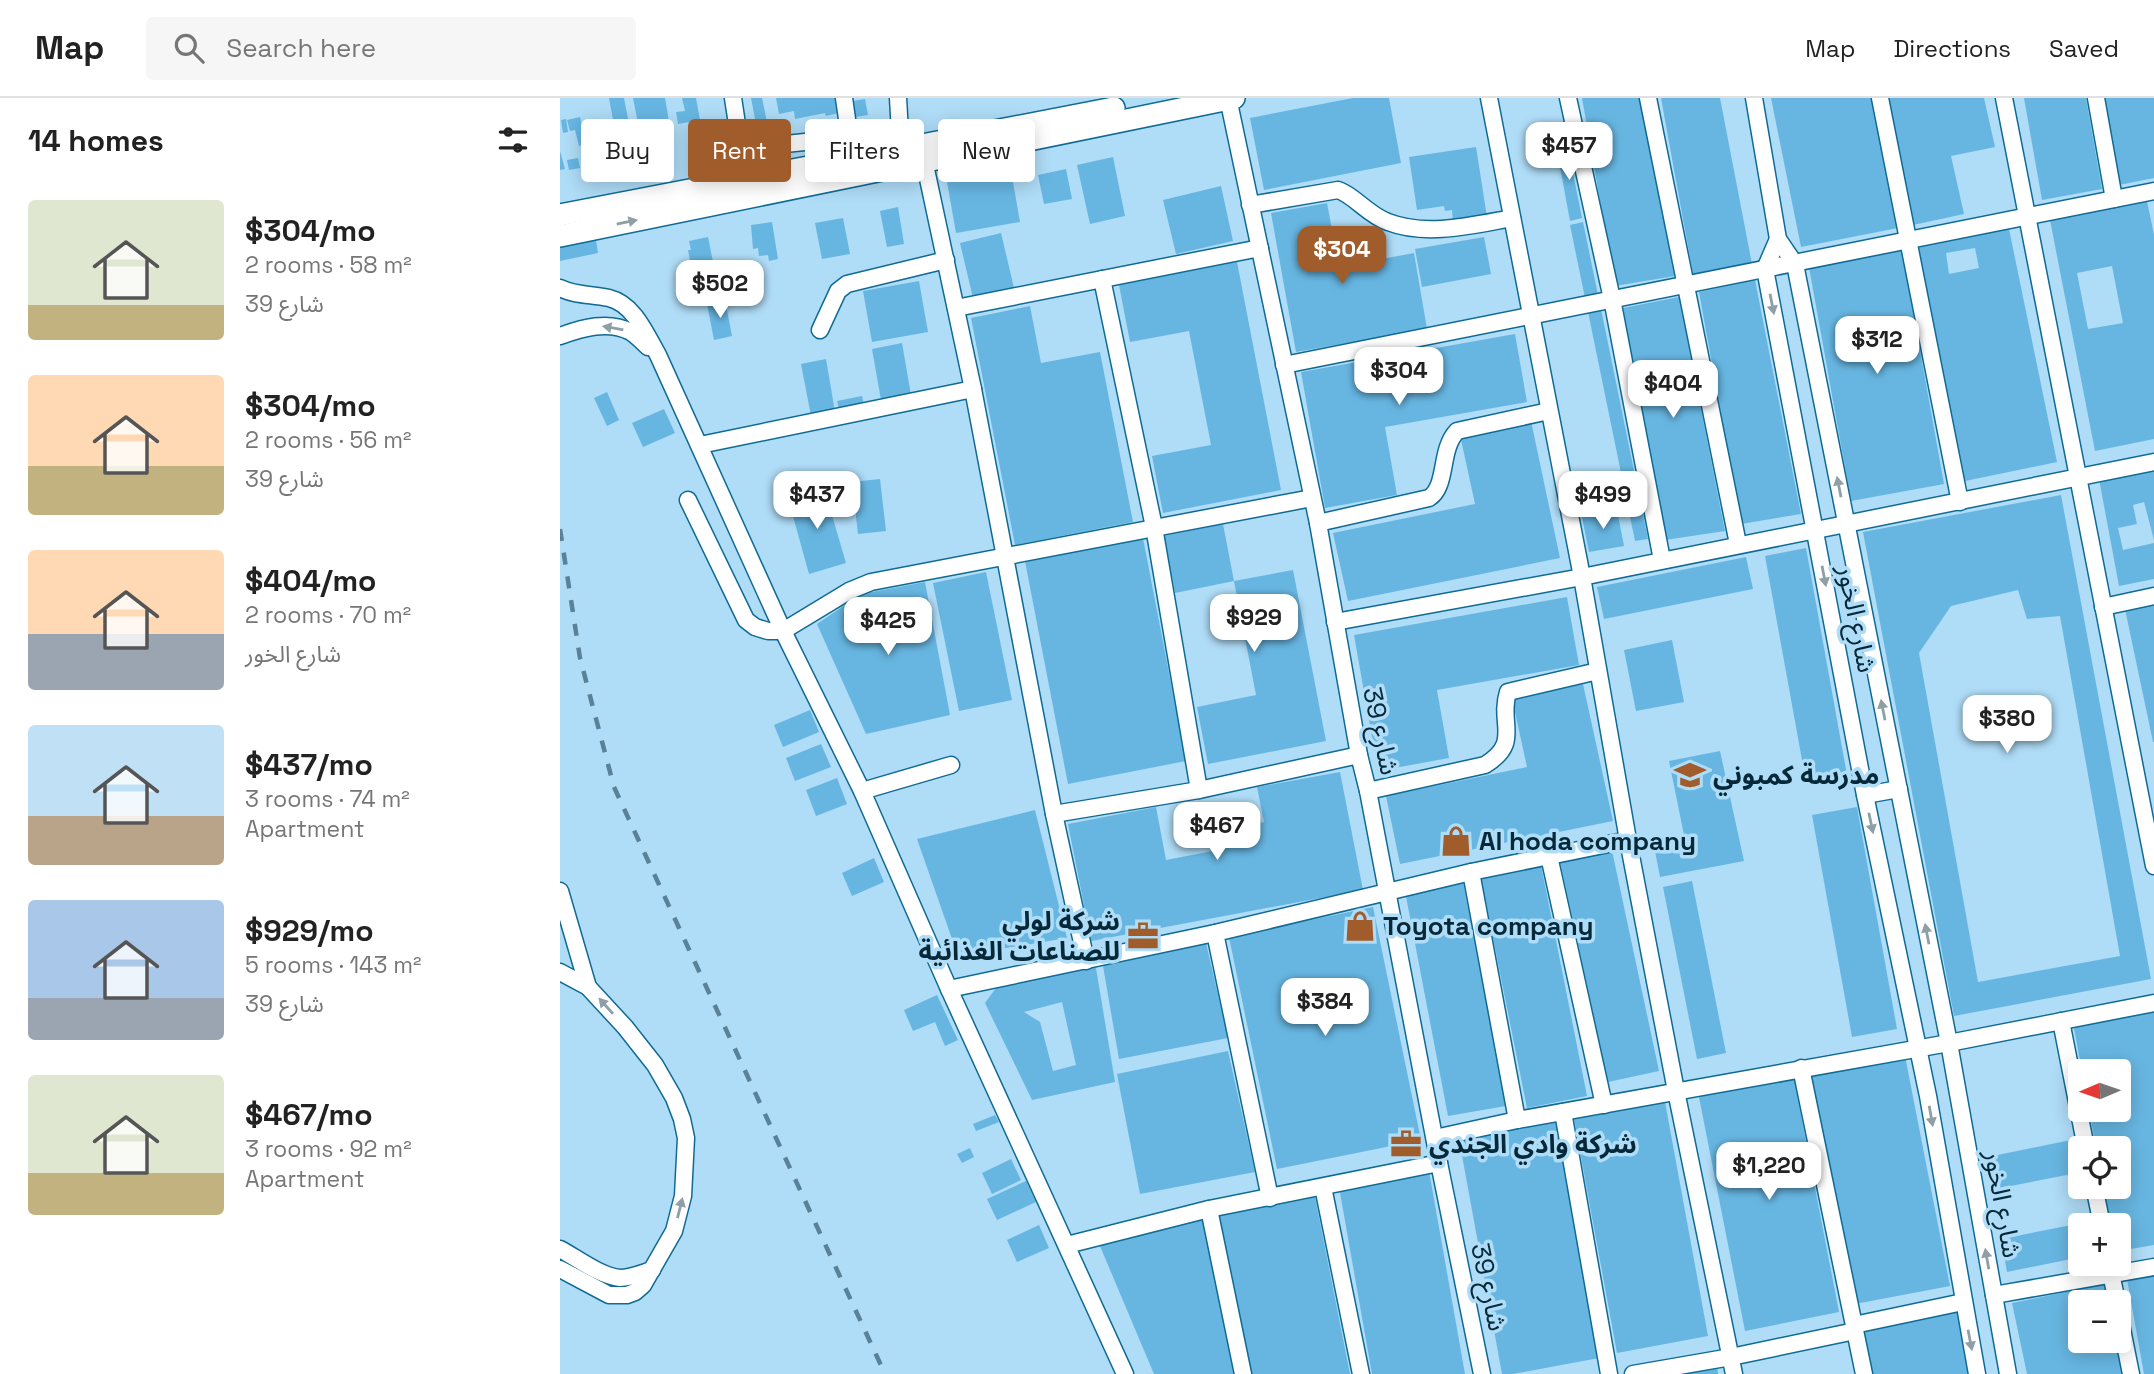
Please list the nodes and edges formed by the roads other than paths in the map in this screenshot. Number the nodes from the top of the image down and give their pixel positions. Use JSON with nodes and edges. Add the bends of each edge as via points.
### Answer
{"nodes":[{"id":1,"x":733,"y":98,"type":"edge"},
{"id":2,"x":844,"y":98,"type":"edge"},
{"id":3,"x":898,"y":98,"type":"edge"},
{"id":4,"x":1168,"y":98,"type":"edge"},
{"id":5,"x":1231,"y":98,"type":"edge"},
{"id":6,"x":1489,"y":98,"type":"edge"},
{"id":7,"x":1568,"y":98,"type":"edge"},
{"id":8,"x":1648,"y":98,"type":"edge"},
{"id":9,"x":1754,"y":98,"type":"edge"},
{"id":10,"x":1880,"y":98,"type":"edge"},
{"id":11,"x":2004,"y":98,"type":"edge"},
{"id":12,"x":2096,"y":98,"type":"edge"},
{"id":13,"x":899,"y":119,"type":"edge"},
{"id":14,"x":924,"y":144,"type":"edge"},
{"id":15,"x":924,"y":160,"type":"joint"},
{"id":16,"x":805,"y":168,"type":"edge"},
{"id":17,"x":819,"y":182,"type":"edge"},
{"id":18,"x":2154,"y":192,"type":"edge"},
{"id":19,"x":2115,"y":199,"type":"junction"},
{"id":20,"x":1250,"y":205,"type":"junction"},
{"id":21,"x":560,"y":215,"type":"edge"},
{"id":22,"x":1512,"y":218,"type":"junction"},
{"id":23,"x":2026,"y":218,"type":"junction"},
{"id":24,"x":560,"y":236,"type":"edge"},
{"id":25,"x":1778,"y":239,"type":"junction"},
{"id":26,"x":1909,"y":241,"type":"junction"},
{"id":27,"x":1260,"y":248,"type":"junction"},
{"id":28,"x":946,"y":260,"type":"junction"},
{"id":29,"x":1795,"y":264,"type":"junction"},
{"id":30,"x":1765,"y":269,"type":"junction"},
{"id":31,"x":1102,"y":279,"type":"junction"},
{"id":32,"x":1686,"y":284,"type":"junction"},
{"id":33,"x":560,"y":288,"type":"edge"},
{"id":34,"x":1612,"y":299,"type":"junction"},
{"id":35,"x":956,"y":308,"type":"junction"},
{"id":36,"x":1532,"y":314,"type":"junction"},
{"id":37,"x":820,"y":330,"type":"dead end"},
{"id":38,"x":560,"y":336,"type":"edge"},
{"id":39,"x":658,"y":355,"type":"junction"},
{"id":40,"x":1283,"y":365,"type":"junction"},
{"id":41,"x":973,"y":389,"type":"junction"},
{"id":42,"x":1549,"y":411,"type":"junction"},
{"id":43,"x":700,"y":445,"type":"junction"},
{"id":44,"x":2154,"y":462,"type":"edge"},
{"id":45,"x":2078,"y":478,"type":"junction"},
{"id":46,"x":1312,"y":498,"type":"junction"},
{"id":47,"x":688,"y":500,"type":"dead end"},
{"id":48,"x":1960,"y":502,"type":"junction"},
{"id":49,"x":1318,"y":523,"type":"junction"},
{"id":50,"x":1846,"y":523,"type":"junction"},
{"id":51,"x":1154,"y":527,"type":"junction"},
{"id":52,"x":1815,"y":528,"type":"junction"},
{"id":53,"x":1738,"y":544,"type":"junction"},
{"id":54,"x":1005,"y":555,"type":"junction"},
{"id":55,"x":1662,"y":560,"type":"junction"},
{"id":56,"x":1582,"y":577,"type":"junction"},
{"id":57,"x":2154,"y":596,"type":"edge"},
{"id":58,"x":2103,"y":607,"type":"junction"},
{"id":59,"x":1335,"y":622,"type":"junction"},
{"id":60,"x":783,"y":631,"type":"junction"},
{"id":61,"x":1598,"y":671,"type":"junction"},
{"id":62,"x":1359,"y":755,"type":"junction"},
{"id":63,"x":951,"y":765,"type":"dead end"},
{"id":64,"x":1899,"y":789,"type":"junction"},
{"id":65,"x":1199,"y":790,"type":"junction"},
{"id":66,"x":1368,"y":791,"type":"junction"},
{"id":67,"x":862,"y":792,"type":"junction"},
{"id":68,"x":1865,"y":795,"type":"junction"},
{"id":69,"x":1054,"y":814,"type":"junction"},
{"id":70,"x":1628,"y":840,"type":"junction"},
{"id":71,"x":1549,"y":856,"type":"junction"},
{"id":72,"x":2154,"y":866,"type":"edge"},
{"id":73,"x":1471,"y":872,"type":"junction"},
{"id":74,"x":1388,"y":890,"type":"junction"},
{"id":75,"x":560,"y":891,"type":"edge"},
{"id":76,"x":1215,"y":933,"type":"junction"},
{"id":77,"x":1086,"y":961,"type":"junction"},
{"id":78,"x":560,"y":972,"type":"edge"},
{"id":79,"x":588,"y":987,"type":"junction"},
{"id":80,"x":949,"y":989,"type":"junction"},
{"id":81,"x":2154,"y":1003,"type":"edge"},
{"id":82,"x":2061,"y":1021,"type":"junction"},
{"id":83,"x":1949,"y":1043,"type":"junction"},
{"id":84,"x":1918,"y":1049,"type":"junction"},
{"id":85,"x":1801,"y":1069,"type":"junction"},
{"id":86,"x":1676,"y":1091,"type":"junction"},
{"id":87,"x":1604,"y":1105,"type":"junction"},
{"id":88,"x":1563,"y":1112,"type":"junction"},
{"id":89,"x":1517,"y":1120,"type":"junction"},
{"id":90,"x":2084,"y":1136,"type":"edge"},
{"id":91,"x":1435,"y":1138,"type":"junction"},
{"id":92,"x":1438,"y":1163,"type":"junction"},
{"id":93,"x":1324,"y":1187,"type":"junction"},
{"id":94,"x":1270,"y":1198,"type":"junction"},
{"id":95,"x":1209,"y":1209,"type":"junction"},
{"id":96,"x":1067,"y":1245,"type":"junction"},
{"id":97,"x":560,"y":1249,"type":"edge"},
{"id":98,"x":2154,"y":1267,"type":"edge"},
{"id":99,"x":2131,"y":1268,"type":"edge"},
{"id":100,"x":560,"y":1269,"type":"edge"},
{"id":101,"x":652,"y":1270,"type":"junction"},
{"id":102,"x":2079,"y":1276,"type":"edge"},
{"id":103,"x":1994,"y":1295,"type":"junction"},
{"id":104,"x":1963,"y":1302,"type":"junction"},
{"id":105,"x":1855,"y":1328,"type":"junction"},
{"id":106,"x":2127,"y":1353,"type":"edge"},
{"id":107,"x":1731,"y":1357,"type":"junction"},
{"id":108,"x":1125,"y":1374,"type":"edge"},
{"id":109,"x":1243,"y":1374,"type":"edge"},
{"id":110,"x":1361,"y":1374,"type":"edge"},
{"id":111,"x":1482,"y":1374,"type":"edge"},
{"id":112,"x":1609,"y":1374,"type":"edge"},
{"id":113,"x":1633,"y":1374,"type":"edge"},
{"id":114,"x":1734,"y":1374,"type":"edge"},
{"id":115,"x":1864,"y":1374,"type":"edge"},
{"id":116,"x":1977,"y":1374,"type":"edge"},
{"id":117,"x":2008,"y":1374,"type":"edge"},
{"id":118,"x":2131,"y":1374,"type":"edge"}],
"edges":[{"from":1,"to":2,"type":"street","via":[[739,137],[747,146],[757,147],[844,136],[848,126]]},
{"from":3,"to":13,"type":"street"},
{"from":4,"to":14,"type":"main road"},
{"from":5,"to":15,"type":"main road"},
{"from":5,"to":20,"type":"street","name":"شارع 39"},
{"from":6,"to":22,"type":"street"},
{"from":7,"to":34,"type":"street"},
{"from":8,"to":32,"type":"street"},
{"from":9,"to":25,"type":"street","name":"شارع الخور"},
{"from":10,"to":26,"type":"street"},
{"from":11,"to":23,"type":"street"},
{"from":12,"to":19,"type":"street"},
{"from":15,"to":28,"type":"street"},
{"from":16,"to":21,"type":"main road"},
{"from":24,"to":17,"type":"main road","one_way":true},
{"from":18,"to":19,"type":"street"},
{"from":19,"to":23,"type":"street"},
{"from":20,"to":22,"type":"street","via":[[1338,190],[1364,209],[1402,226],[1450,230]]},
{"from":20,"to":27,"type":"street","name":"شارع 39"},
{"from":22,"to":36,"type":"street"},
{"from":23,"to":26,"type":"street"},
{"from":23,"to":45,"type":"street"},
{"from":25,"to":29,"type":"street","name":"شارع الخور"},
{"from":25,"to":30,"type":"street"},
{"from":26,"to":29,"type":"street"},
{"from":26,"to":48,"type":"street"},
{"from":27,"to":31,"type":"street"},
{"from":27,"to":40,"type":"street","name":"شارع 39"},
{"from":28,"to":35,"type":"street"},
{"from":28,"to":37,"type":"street","via":[[847,284],[838,291]]},
{"from":29,"to":30,"type":"street"},
{"from":50,"to":29,"type":"street","name":"شارع الخور","one_way":true},
{"from":30,"to":32,"type":"street"},
{"from":30,"to":52,"type":"street","name":"شارع الخور","one_way":true},
{"from":31,"to":35,"type":"street"},
{"from":31,"to":51,"type":"street"},
{"from":32,"to":34,"type":"street"},
{"from":32,"to":53,"type":"street"},
{"from":33,"to":39,"type":"street","via":[[623,304]]},
{"from":34,"to":36,"type":"street"},
{"from":34,"to":55,"type":"street"},
{"from":35,"to":41,"type":"street"},
{"from":36,"to":40,"type":"street"},
{"from":36,"to":42,"type":"street"},
{"from":39,"to":38,"type":"street","one_way":true,"via":[[630,332],[610,326]]},
{"from":39,"to":43,"type":"street"},
{"from":40,"to":46,"type":"street","name":"شارع 39"},
{"from":41,"to":43,"type":"street"},
{"from":41,"to":54,"type":"street"},
{"from":42,"to":49,"type":"street","via":[[1457,431],[1447,445],[1437,492],[1429,498]]},
{"from":42,"to":56,"type":"street"},
{"from":43,"to":60,"type":"street"},
{"from":44,"to":45,"type":"street"},
{"from":45,"to":48,"type":"street"},
{"from":45,"to":58,"type":"street"},
{"from":46,"to":49,"type":"street","name":"شارع 39"},
{"from":46,"to":51,"type":"street"},
{"from":47,"to":60,"type":"street","via":[[746,620],[768,631]]},
{"from":48,"to":50,"type":"street"},
{"from":49,"to":59,"type":"street","name":"شارع 39"},
{"from":50,"to":52,"type":"street"},
{"from":64,"to":50,"type":"street","name":"شارع الخور","one_way":true},
{"from":51,"to":54,"type":"street"},
{"from":51,"to":65,"type":"street"},
{"from":52,"to":53,"type":"street"},
{"from":52,"to":68,"type":"street","name":"شارع الخور","one_way":true},
{"from":53,"to":55,"type":"street"},
{"from":54,"to":60,"type":"street","via":[[871,582]]},
{"from":54,"to":69,"type":"street"},
{"from":55,"to":56,"type":"street"},
{"from":56,"to":59,"type":"street"},
{"from":56,"to":61,"type":"street"},
{"from":57,"to":58,"type":"street"},
{"from":58,"to":72,"type":"street"},
{"from":59,"to":62,"type":"street","name":"شارع 39"},
{"from":60,"to":67,"type":"street"},
{"from":61,"to":66,"type":"street","via":[[1508,692],[1508,741],[1485,765]]},
{"from":61,"to":70,"type":"street"},
{"from":62,"to":65,"type":"street"},
{"from":62,"to":66,"type":"street","name":"شارع 39"},
{"from":63,"to":67,"type":"street"},
{"from":64,"to":68,"type":"street"},
{"from":83,"to":64,"type":"street","name":"شارع الخور","one_way":true},
{"from":65,"to":69,"type":"street"},
{"from":66,"to":74,"type":"street","name":"شارع 39"},
{"from":67,"to":80,"type":"street"},
{"from":68,"to":84,"type":"street","name":"شارع الخور","one_way":true},
{"from":69,"to":77,"type":"street"},
{"from":70,"to":71,"type":"street"},
{"from":70,"to":86,"type":"street"},
{"from":71,"to":73,"type":"street"},
{"from":71,"to":87,"type":"street"},
{"from":73,"to":74,"type":"street"},
{"from":73,"to":89,"type":"street"},
{"from":74,"to":76,"type":"street"},
{"from":74,"to":91,"type":"street","name":"شارع 39"},
{"from":75,"to":79,"type":"street"},
{"from":76,"to":77,"type":"street"},
{"from":76,"to":94,"type":"street"},
{"from":77,"to":80,"type":"street"},
{"from":78,"to":79,"type":"street"},
{"from":101,"to":79,"type":"street","one_way":true,"via":[[674,1231],[683,1196],[686,1138],[682,1119],[655,1065]]},
{"from":80,"to":96,"type":"street"},
{"from":81,"to":82,"type":"street"},
{"from":82,"to":83,"type":"street"},
{"from":82,"to":90,"type":"street"},
{"from":83,"to":84,"type":"street"},
{"from":103,"to":83,"type":"street","name":"شارع الخور","one_way":true},
{"from":84,"to":85,"type":"street"},
{"from":84,"to":104,"type":"street","name":"شارع الخور","one_way":true},
{"from":85,"to":86,"type":"street"},
{"from":85,"to":105,"type":"street"},
{"from":86,"to":87,"type":"street"},
{"from":86,"to":107,"type":"street"},
{"from":87,"to":88,"type":"street"},
{"from":88,"to":89,"type":"street"},
{"from":88,"to":112,"type":"street"},
{"from":89,"to":91,"type":"street"},
{"from":91,"to":92,"type":"street","name":"شارع 39"},
{"from":92,"to":93,"type":"street"},
{"from":92,"to":111,"type":"street","name":"شارع 39"},
{"from":93,"to":94,"type":"street"},
{"from":93,"to":110,"type":"street"},
{"from":94,"to":95,"type":"street"},
{"from":95,"to":96,"type":"street"},
{"from":95,"to":109,"type":"street"},
{"from":96,"to":108,"type":"street"},
{"from":97,"to":101,"type":"street","via":[[619,1278]]},
{"from":98,"to":99,"type":"street"},
{"from":100,"to":101,"type":"street","via":[[616,1296],[635,1292]]},
{"from":102,"to":103,"type":"street"},
{"from":103,"to":117,"type":"street","name":"شارع الخور"},
{"from":104,"to":105,"type":"street"},
{"from":104,"to":116,"type":"street","name":"شارع الخور","one_way":true},
{"from":105,"to":107,"type":"street"},
{"from":105,"to":115,"type":"street"},
{"from":106,"to":118,"type":"street"},
{"from":107,"to":113,"type":"street"},
{"from":107,"to":114,"type":"street"}]}
